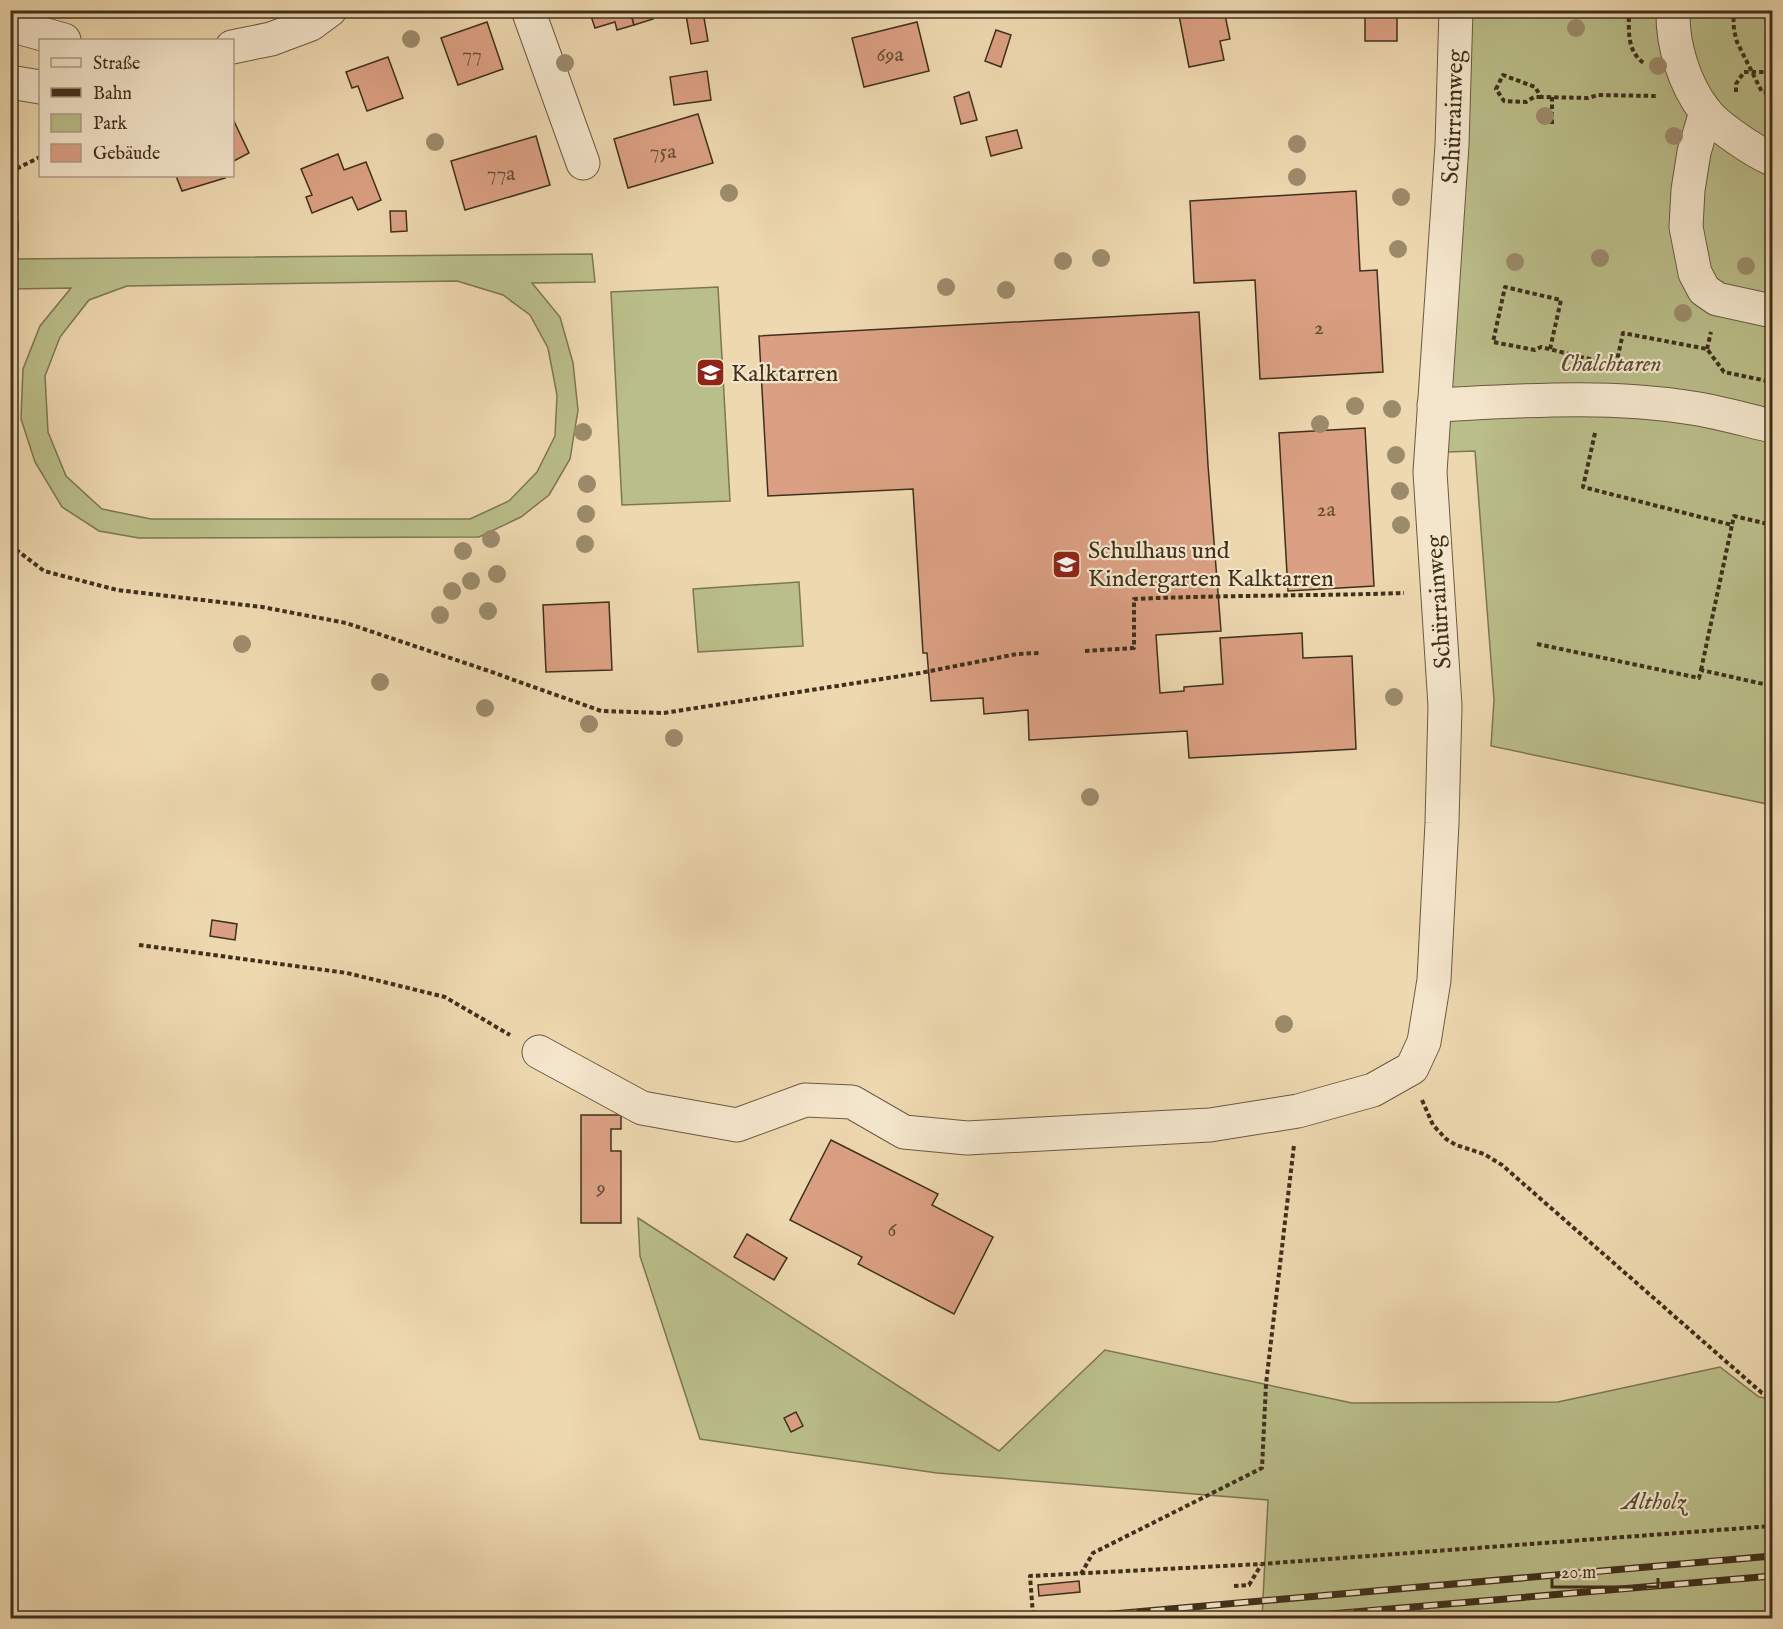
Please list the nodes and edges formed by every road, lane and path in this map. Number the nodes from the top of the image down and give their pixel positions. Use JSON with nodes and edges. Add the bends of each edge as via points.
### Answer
{"nodes":[{"id":1,"x":330,"y":10,"type":"edge"},
{"id":2,"x":528,"y":10,"type":"edge"},
{"id":3,"x":1456,"y":10,"type":"edge"},
{"id":4,"x":1673,"y":10,"type":"edge"},
{"id":5,"x":1733,"y":10,"type":"edge"},
{"id":6,"x":10,"y":25,"type":"edge"},
{"id":7,"x":60,"y":39,"type":"edge"},
{"id":8,"x":234,"y":47,"type":"edge"},
{"id":9,"x":1752,"y":72,"type":"junction"},
{"id":10,"x":1773,"y":72,"type":"edge"},
{"id":11,"x":10,"y":81,"type":"edge"},
{"id":12,"x":39,"y":87,"type":"edge"},
{"id":13,"x":1736,"y":92,"type":"dead end"},
{"id":14,"x":1773,"y":93,"type":"edge"},
{"id":15,"x":1541,"y":97,"type":"junction"},
{"id":16,"x":1552,"y":97,"type":"junction"},
{"id":17,"x":1701,"y":104,"type":"junction"},
{"id":18,"x":1552,"y":124,"type":"dead end"},
{"id":19,"x":39,"y":158,"type":"edge"},
{"id":20,"x":1773,"y":159,"type":"edge"},
{"id":21,"x":583,"y":163,"type":"dead end"},
{"id":22,"x":10,"y":172,"type":"edge"},
{"id":23,"x":1773,"y":311,"type":"edge"},
{"id":24,"x":1550,"y":349,"type":"junction"},
{"id":25,"x":1581,"y":357,"type":"junction"},
{"id":26,"x":1773,"y":382,"type":"edge"},
{"id":27,"x":1587,"y":399,"type":"junction"},
{"id":28,"x":1434,"y":405,"type":"junction"},
{"id":29,"x":1773,"y":426,"type":"edge"},
{"id":30,"x":1731,"y":525,"type":"junction"},
{"id":31,"x":1773,"y":525,"type":"edge"},
{"id":32,"x":10,"y":545,"type":"edge"},
{"id":33,"x":1438,"y":592,"type":"junction"},
{"id":34,"x":1537,"y":644,"type":"dead end"},
{"id":35,"x":1084,"y":651,"type":"dead end"},
{"id":36,"x":1039,"y":653,"type":"dead end"},
{"id":37,"x":1701,"y":670,"type":"junction"},
{"id":38,"x":1773,"y":686,"type":"edge"},
{"id":39,"x":139,"y":945,"type":"dead end"},
{"id":40,"x":539,"y":1052,"type":"joint"},
{"id":41,"x":1412,"y":1068,"type":"junction"},
{"id":42,"x":1298,"y":1111,"type":"junction"},
{"id":43,"x":1773,"y":1396,"type":"edge"},
{"id":44,"x":1773,"y":1526,"type":"edge"},
{"id":45,"x":1261,"y":1564,"type":"junction"},
{"id":46,"x":1080,"y":1575,"type":"junction"},
{"id":47,"x":1234,"y":1586,"type":"dead end"},
{"id":48,"x":1033,"y":1615,"type":"dead end"}],
"edges":[{"from":1,"to":8,"type":"street","via":[[311,24],[271,39]]},
{"from":2,"to":21,"type":"street"},
{"from":3,"to":28,"type":"street","name":"Schürrainweg","via":[[1452,145]]},
{"from":4,"to":17,"type":"street","via":[[1678,51]]},
{"from":5,"to":9,"type":"path","via":[[1737,42]]},
{"from":6,"to":7,"type":"street"},
{"from":9,"to":10,"type":"path"},
{"from":9,"to":13,"type":"path","via":[[1744,72]]},
{"from":9,"to":14,"type":"path","via":[[1762,92]]},
{"from":11,"to":12,"type":"street"},
{"from":15,"to":15,"type":"path","via":[[1535,87],[1503,75],[1496,89],[1504,101],[1526,102]]},
{"from":15,"to":16,"type":"path"},
{"from":16,"to":17,"type":"path","via":[[1598,95]]},
{"from":16,"to":18,"type":"path"},
{"from":17,"to":20,"type":"street","via":[[1756,153]]},
{"from":17,"to":23,"type":"street","via":[[1686,227],[1695,273],[1704,290],[1717,299]]},
{"from":19,"to":22,"type":"path"},
{"from":24,"to":24,"type":"path","via":[[1493,342],[1505,287],[1561,300]]},
{"from":24,"to":25,"type":"path"},
{"from":25,"to":26,"type":"path","via":[[1616,364],[1623,333],[1707,349],[1724,372]]},
{"from":25,"to":27,"type":"path"},
{"from":27,"to":28,"type":"street"},
{"from":27,"to":29,"type":"street","via":[[1692,408]]},
{"from":27,"to":30,"type":"path","via":[[1583,487]]},
{"from":28,"to":33,"type":"street","name":"Schürrainweg","via":[[1430,472]]},
{"from":30,"to":31,"type":"path","via":[[1734,516]]},
{"from":30,"to":37,"type":"path"},
{"from":32,"to":36,"type":"path","via":[[44,571],[117,590],[262,607],[345,623],[601,711],[664,712]]},
{"from":33,"to":35,"type":"path","via":[[1134,599],[1134,648]]},
{"from":33,"to":41,"type":"street","name":"Schürrainweg","via":[[1445,706],[1434,980],[1424,1042]]},
{"from":34,"to":37,"type":"path","via":[[1699,678]]},
{"from":37,"to":38,"type":"path"},
{"from":39,"to":40,"type":"path","via":[[347,973],[446,997]]},
{"from":40,"to":42,"type":"street","via":[[642,1108],[737,1125],[805,1100],[852,1102],[904,1132],[967,1138],[1210,1125]]},
{"from":41,"to":42,"type":"street","via":[[1373,1090]]},
{"from":41,"to":43,"type":"path","via":[[1433,1125],[1446,1139],[1502,1165],[1762,1393]]},
{"from":42,"to":46,"type":"path","via":[[1266,1384],[1262,1468],[1093,1553]]},
{"from":44,"to":45,"type":"path"},
{"from":45,"to":46,"type":"path"},
{"from":45,"to":47,"type":"path","via":[[1249,1585]]},
{"from":46,"to":48,"type":"path","via":[[1030,1576]]}]}
